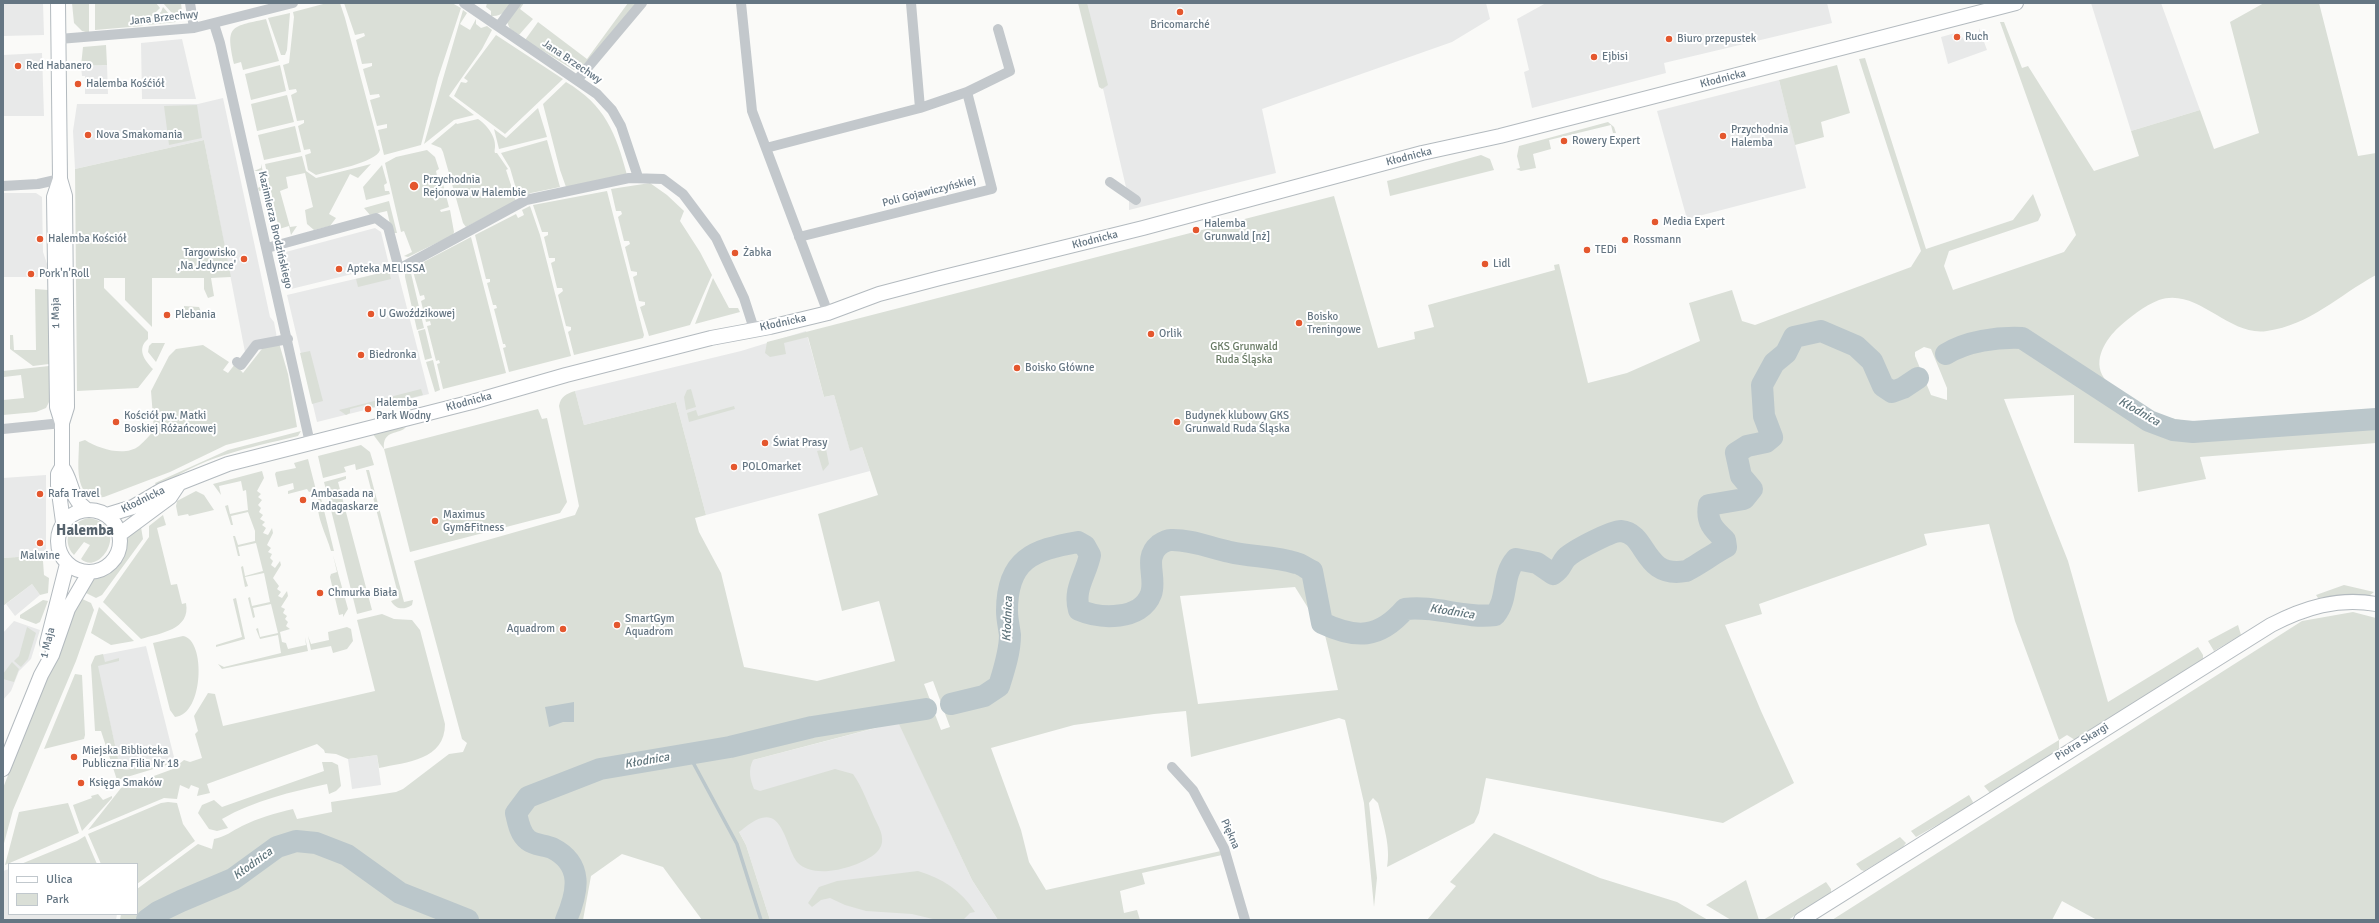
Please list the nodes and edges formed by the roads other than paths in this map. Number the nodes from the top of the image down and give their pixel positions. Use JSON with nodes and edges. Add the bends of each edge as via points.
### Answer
{"nodes":[{"id":1,"x":58,"y":3,"type":"edge"},
{"id":2,"x":65,"y":3,"type":"edge"},
{"id":3,"x":190,"y":3,"type":"edge"},
{"id":4,"x":293,"y":3,"type":"edge"},
{"id":5,"x":464,"y":3,"type":"edge"},
{"id":6,"x":516,"y":3,"type":"edge"},
{"id":7,"x":642,"y":3,"type":"edge"},
{"id":8,"x":741,"y":3,"type":"edge"},
{"id":9,"x":911,"y":3,"type":"edge"},
{"id":10,"x":2016,"y":3,"type":"edge"},
{"id":11,"x":214,"y":24,"type":"junction"},
{"id":12,"x":499,"y":26,"type":"junction"},
{"id":13,"x":194,"y":28,"type":"junction"},
{"id":14,"x":998,"y":29,"type":"dead end"},
{"id":15,"x":58,"y":39,"type":"junction"},
{"id":16,"x":578,"y":79,"type":"junction"},
{"id":17,"x":968,"y":92,"type":"junction"},
{"id":18,"x":920,"y":108,"type":"junction"},
{"id":19,"x":766,"y":148,"type":"junction"},
{"id":20,"x":638,"y":177,"type":"junction"},
{"id":21,"x":60,"y":179,"type":"junction"},
{"id":22,"x":1110,"y":182,"type":"dead end"},
{"id":23,"x":3,"y":186,"type":"edge"},
{"id":24,"x":1136,"y":200,"type":"dead end"},
{"id":25,"x":799,"y":237,"type":"junction"},
{"id":26,"x":267,"y":248,"type":"junction"},
{"id":27,"x":828,"y":313,"type":"junction"},
{"id":28,"x":754,"y":329,"type":"junction"},
{"id":29,"x":288,"y":339,"type":"junction"},
{"id":30,"x":237,"y":362,"type":"dead end"},
{"id":31,"x":62,"y":422,"type":"junction"},
{"id":32,"x":3,"y":428,"type":"edge"},
{"id":33,"x":310,"y":443,"type":"junction"},
{"id":34,"x":62,"y":467,"type":"junction"},
{"id":35,"x":178,"y":485,"type":"junction"},
{"id":36,"x":86,"y":509,"type":"junction"},
{"id":37,"x":107,"y":515,"type":"junction"},
{"id":38,"x":63,"y":522,"type":"junction"},
{"id":39,"x":120,"y":534,"type":"junction"},
{"id":40,"x":67,"y":564,"type":"junction"},
{"id":41,"x":89,"y":573,"type":"junction"},
{"id":42,"x":2376,"y":604,"type":"edge"},
{"id":43,"x":41,"y":675,"type":"junction"},
{"id":44,"x":1172,"y":767,"type":"dead end"},
{"id":45,"x":3,"y":769,"type":"edge"},
{"id":46,"x":1245,"y":920,"type":"edge"},
{"id":47,"x":1801,"y":920,"type":"edge"}],
"edges":[{"from":1,"to":15,"type":"street","name":"1 Maja"},
{"from":2,"to":15,"type":"street","name":"1 Maja"},
{"from":3,"to":13,"type":"street"},
{"from":4,"to":11,"type":"street","name":"Jana Brzechwy"},
{"from":5,"to":12,"type":"street","name":"Jana Brzechwy"},
{"from":6,"to":12,"type":"street"},
{"from":7,"to":16,"type":"street"},
{"from":8,"to":19,"type":"street","via":[[752,111]]},
{"from":9,"to":18,"type":"street"},
{"from":10,"to":27,"type":"street","name":"Kłodnicka","via":[[940,278],[879,294]]},
{"from":11,"to":13,"type":"street","name":"Jana Brzechwy"},
{"from":11,"to":26,"type":"street","name":"Kazimierza Brodzińskiego","via":[[220,39]]},
{"from":12,"to":16,"type":"street","name":"Jana Brzechwy"},
{"from":13,"to":15,"type":"street","name":"Jana Brzechwy"},
{"from":14,"to":17,"type":"street","via":[[1010,72]]},
{"from":15,"to":21,"type":"street","name":"1 Maja"},
{"from":16,"to":20,"type":"street","name":"Jana Brzechwy","via":[[597,94],[616,116],[625,135]]},
{"from":17,"to":18,"type":"street"},
{"from":17,"to":25,"type":"street","name":"Poli Gojawiczyńskiej","via":[[992,189]]},
{"from":18,"to":19,"type":"street"},
{"from":19,"to":25,"type":"street"},
{"from":20,"to":26,"type":"street","via":[[526,200],[399,269],[388,227],[376,218]]},
{"from":20,"to":28,"type":"street","via":[[663,179],[683,194],[716,238],[744,298]]},
{"from":21,"to":23,"type":"street","via":[[38,184]]},
{"from":21,"to":31,"type":"street","name":"1 Maja","via":[[65,196],[67,362],[67,407]]},
{"from":22,"to":24,"type":"street"},
{"from":25,"to":27,"type":"street"},
{"from":26,"to":29,"type":"street","name":"Kazimierza Brodzińskiego"},
{"from":27,"to":28,"type":"street","name":"Kłodnicka"},
{"from":28,"to":33,"type":"street","name":"Kłodnicka","via":[[566,375]]},
{"from":29,"to":30,"type":"street","via":[[256,345],[241,365]]},
{"from":29,"to":33,"type":"street","name":"Kazimierza Brodzińskiego"},
{"from":31,"to":32,"type":"street"},
{"from":31,"to":34,"type":"street","name":"1 Maja"},
{"from":33,"to":35,"type":"street","name":"Kłodnicka","via":[[228,464]]},
{"from":34,"to":36,"type":"street","name":"1 Maja","via":[[68,475],[72,493]]},
{"from":34,"to":38,"type":"street","name":"1 Maja","via":[[58,479]]},
{"from":35,"to":37,"type":"street","name":"Kłodnicka","via":[[162,490],[133,507]]},
{"from":35,"to":39,"type":"street","name":"Kłodnicka","via":[[170,497]]},
{"from":36,"to":37,"type":"street"},
{"from":36,"to":38,"type":"street","via":[[74,513]]},
{"from":37,"to":39,"type":"street","via":[[115,523]]},
{"from":38,"to":40,"type":"street","via":[[57,541],[60,555]]},
{"from":39,"to":41,"type":"street","via":[[120,549],[113,562],[103,570]]},
{"from":40,"to":41,"type":"street","via":[[76,570]]},
{"from":40,"to":43,"type":"street","name":"1 Maja"},
{"from":41,"to":43,"type":"street","name":"1 Maja","via":[[68,610],[52,655]]},
{"from":42,"to":47,"type":"street","name":"Piotra Skargi","via":[[2351,602],[2321,605],[2290,615],[2271,625]]},
{"from":43,"to":45,"type":"street","name":"1 Maja"},
{"from":44,"to":46,"type":"street","name":"Piękna","via":[[1193,790],[1222,842]]}]}
